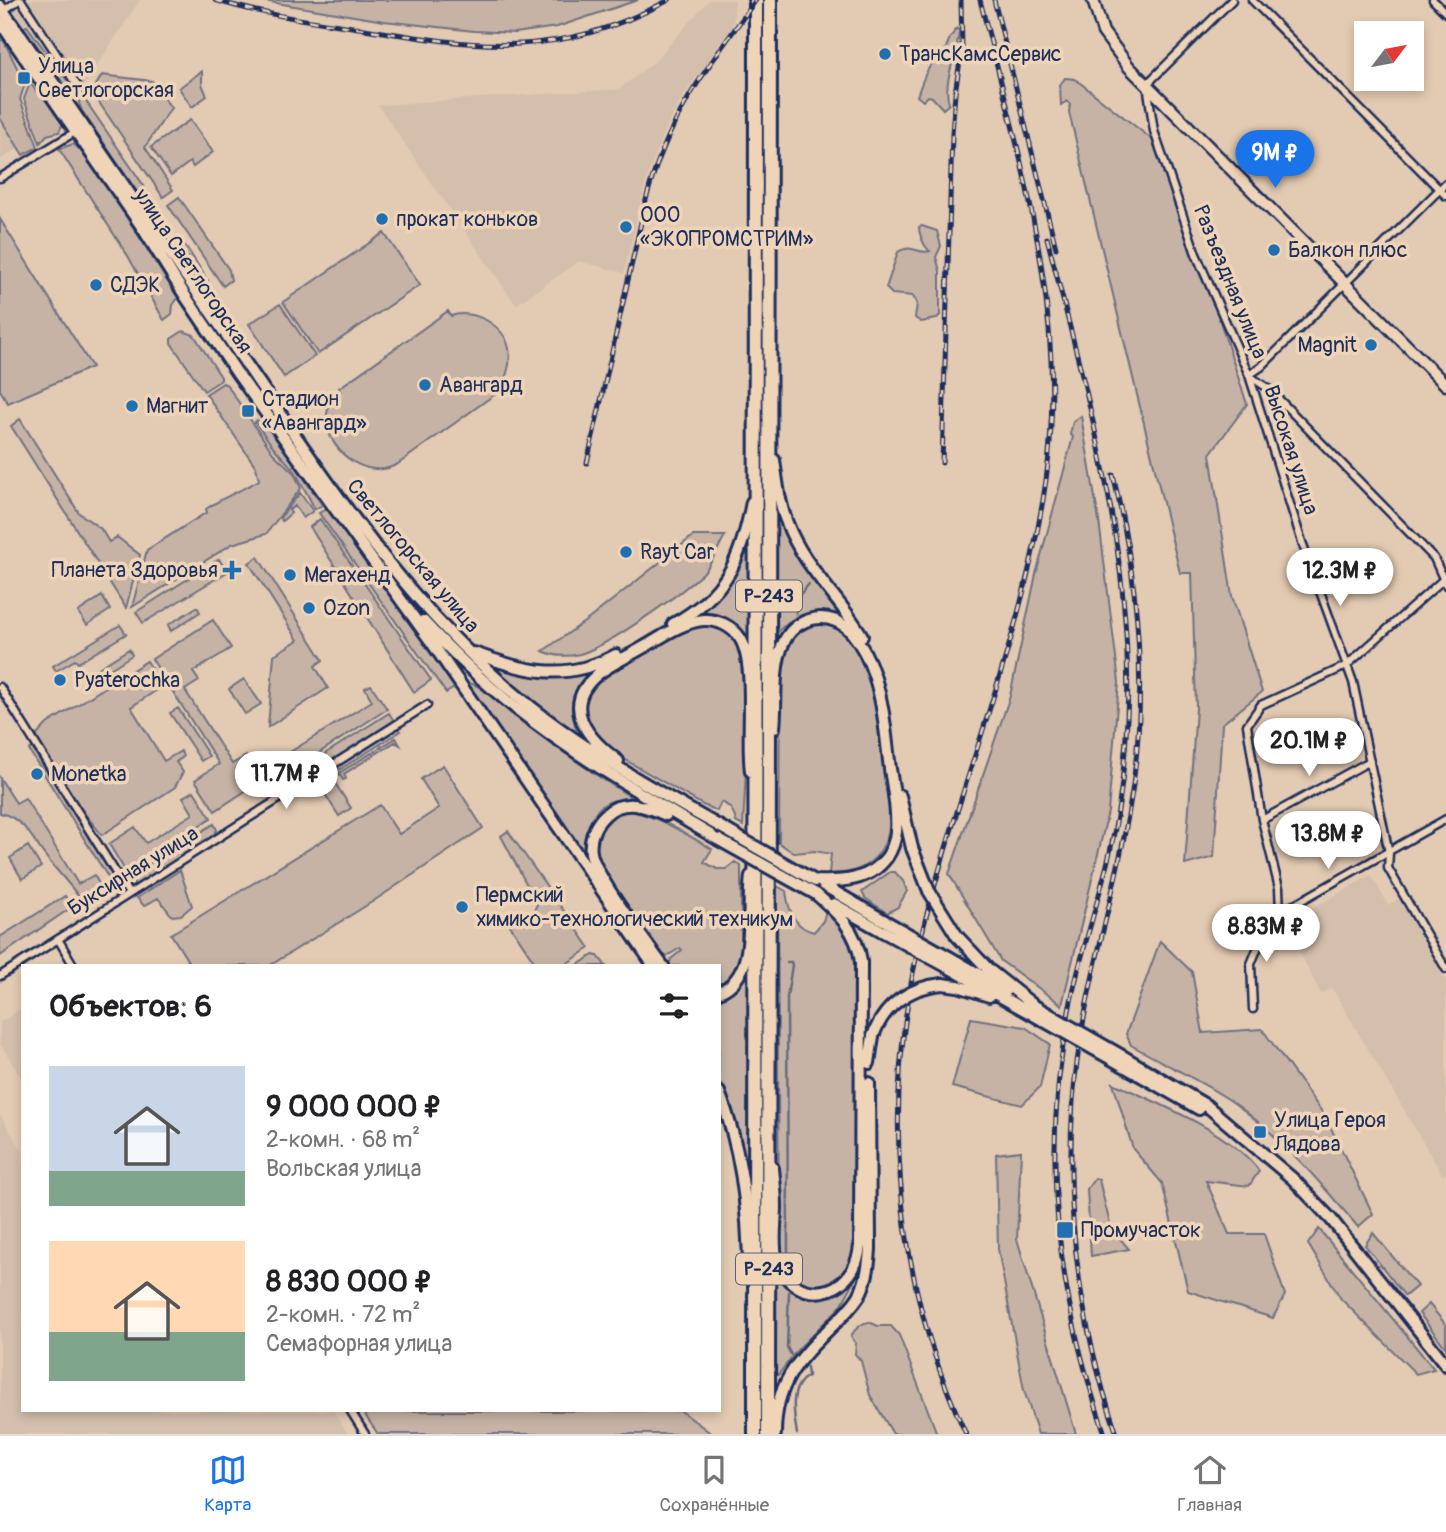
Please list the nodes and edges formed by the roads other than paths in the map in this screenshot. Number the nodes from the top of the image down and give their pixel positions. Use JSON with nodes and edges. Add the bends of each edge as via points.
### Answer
{"nodes":[{"id":1,"x":20,"y":0,"type":"edge"},
{"id":2,"x":756,"y":0,"type":"edge"},
{"id":3,"x":770,"y":0,"type":"edge"},
{"id":4,"x":1093,"y":0,"type":"edge"},
{"id":5,"x":1233,"y":0,"type":"edge"},
{"id":6,"x":1252,"y":0,"type":"edge"},
{"id":7,"x":1433,"y":0,"type":"edge"},
{"id":8,"x":1,"y":13,"type":"edge"},
{"id":9,"x":1446,"y":13,"type":"edge"},
{"id":10,"x":1147,"y":84,"type":"junction"},
{"id":11,"x":68,"y":102,"type":"junction"},
{"id":12,"x":75,"y":131,"type":"junction"},
{"id":13,"x":0,"y":178,"type":"edge"},
{"id":14,"x":1446,"y":183,"type":"edge"},
{"id":15,"x":1439,"y":189,"type":"junction"},
{"id":16,"x":1446,"y":196,"type":"edge"},
{"id":17,"x":1346,"y":283,"type":"junction"},
{"id":18,"x":1249,"y":376,"type":"junction"},
{"id":19,"x":1446,"y":385,"type":"edge"},
{"id":20,"x":769,"y":428,"type":"junction"},
{"id":21,"x":298,"y":440,"type":"joint"},
{"id":22,"x":755,"y":482,"type":"junction"},
{"id":23,"x":357,"y":540,"type":"junction"},
{"id":24,"x":1445,"y":580,"type":"edge"},
{"id":25,"x":467,"y":651,"type":"junction"},
{"id":26,"x":1346,"y":666,"type":"junction"},
{"id":27,"x":1,"y":690,"type":"edge"},
{"id":28,"x":427,"y":705,"type":"dead end"},
{"id":29,"x":1370,"y":761,"type":"junction"},
{"id":30,"x":769,"y":765,"type":"junction"},
{"id":31,"x":755,"y":799,"type":"junction"},
{"id":32,"x":681,"y":805,"type":"junction"},
{"id":33,"x":1446,"y":819,"type":"edge"},
{"id":34,"x":1262,"y":820,"type":"junction"},
{"id":35,"x":755,"y":835,"type":"junction"},
{"id":36,"x":719,"y":840,"type":"junction"},
{"id":37,"x":1389,"y":853,"type":"junction"},
{"id":38,"x":815,"y":881,"type":"junction"},
{"id":39,"x":129,"y":894,"type":"junction"},
{"id":40,"x":816,"y":894,"type":"junction"},
{"id":41,"x":1280,"y":913,"type":"junction"},
{"id":42,"x":883,"y":926,"type":"junction"},
{"id":43,"x":58,"y":939,"type":"junction"},
{"id":44,"x":73,"y":964,"type":"edge"},
{"id":45,"x":652,"y":964,"type":"edge"},
{"id":46,"x":662,"y":964,"type":"edge"},
{"id":47,"x":1446,"y":969,"type":"edge"},
{"id":48,"x":0,"y":976,"type":"edge"},
{"id":49,"x":721,"y":991,"type":"edge"},
{"id":50,"x":1032,"y":1009,"type":"junction"},
{"id":51,"x":1253,"y":1009,"type":"dead end"},
{"id":52,"x":721,"y":1098,"type":"edge"},
{"id":53,"x":768,"y":1105,"type":"junction"},
{"id":54,"x":1446,"y":1365,"type":"edge"},
{"id":55,"x":351,"y":1412,"type":"edge"},
{"id":56,"x":755,"y":1412,"type":"junction"},
{"id":57,"x":365,"y":1434,"type":"edge"},
{"id":58,"x":767,"y":1434,"type":"edge"}],
"edges":[{"from":1,"to":8,"type":"street"},
{"from":1,"to":11,"type":"street","via":[[79,87]]},
{"from":2,"to":22,"type":"highway","number":"Р-243"},
{"from":3,"to":20,"type":"highway","number":"Р-243"},
{"from":4,"to":10,"type":"street","via":[[1108,40]]},
{"from":5,"to":10,"type":"street"},
{"from":6,"to":15,"type":"street"},
{"from":7,"to":9,"type":"street"},
{"from":8,"to":11,"type":"main road","name":"улица Светлогорская"},
{"from":8,"to":12,"type":"main road","name":"улица Светлогорская"},
{"from":10,"to":17,"type":"street"},
{"from":10,"to":18,"type":"street","name":"Разъездная улица","via":[[1154,131],[1196,254]]},
{"from":11,"to":21,"type":"main road","name":"улица Светлогорская"},
{"from":12,"to":13,"type":"street"},
{"from":12,"to":23,"type":"main road","name":"улица Светлогорская","via":[[237,373]]},
{"from":14,"to":15,"type":"street"},
{"from":15,"to":16,"type":"street"},
{"from":15,"to":17,"type":"street"},
{"from":17,"to":18,"type":"street"},
{"from":17,"to":19,"type":"street"},
{"from":18,"to":24,"type":"street","name":"Разъездная улица","via":[[1269,389],[1434,558]]},
{"from":18,"to":26,"type":"street","name":"Высокая улица"},
{"from":20,"to":30,"type":"highway","number":"Р-243"},
{"from":20,"to":50,"type":"main road","bridge":true,"via":[[789,528],[807,561],[860,632],[880,674],[900,798],[929,891],[957,936]]},
{"from":21,"to":25,"type":"main road","name":"Светлогорская улица","via":[[367,537]]},
{"from":22,"to":25,"type":"main road","via":[[744,541],[732,568],[707,600],[677,622],[607,660],[566,672],[517,669]]},
{"from":22,"to":31,"type":"highway","number":"Р-243"},
{"from":23,"to":36,"type":"main road","name":"Светлогорская улица","via":[[421,619],[516,708],[615,778]]},
{"from":23,"to":45,"type":"main road"},
{"from":24,"to":26,"type":"street"},
{"from":25,"to":32,"type":"main road","name":"Светлогорская улица","via":[[577,742]]},
{"from":26,"to":29,"type":"street","name":"Высокая улица"},
{"from":26,"to":34,"type":"street","via":[[1261,705],[1247,725]]},
{"from":27,"to":39,"type":"street"},
{"from":28,"to":39,"type":"street","name":"Буксирная улица"},
{"from":29,"to":34,"type":"street"},
{"from":29,"to":37,"type":"street","name":"Высокая улица"},
{"from":30,"to":38,"type":"main road","via":[[782,645],[802,621],[834,620],[858,641],[875,677],[896,832],[890,852],[872,872],[844,881]]},
{"from":30,"to":53,"type":"highway","number":"Р-243"},
{"from":31,"to":32,"type":"main road","via":[[748,750],[746,650],[731,629],[703,620],[671,632],[601,672],[588,685],[580,704],[582,724],[598,745]]},
{"from":31,"to":35,"type":"highway","number":"Р-243"},
{"from":32,"to":38,"type":"main road","name":"Светлогорская улица","bridge":true},
{"from":33,"to":37,"type":"street"},
{"from":34,"to":41,"type":"street","via":[[1279,888]]},
{"from":35,"to":49,"type":"main road","via":[[746,965],[737,981]]},
{"from":35,"to":56,"type":"highway","number":"Р-243"},
{"from":36,"to":40,"type":"main road","bridge":true},
{"from":36,"to":46,"type":"main road","via":[[631,804],[611,810],[593,831],[591,851],[597,868]]},
{"from":37,"to":41,"type":"street"},
{"from":37,"to":47,"type":"street","name":"Высокая улица","via":[[1388,868]]},
{"from":38,"to":42,"type":"main road"},
{"from":39,"to":43,"type":"street","name":"Буксирная улица"},
{"from":40,"to":42,"type":"main road"},
{"from":40,"to":53,"type":"main road","via":[[847,924],[861,962],[860,1246],[853,1272],[836,1289],[803,1288],[785,1274],[777,1260]]},
{"from":41,"to":51,"type":"street","via":[[1267,925],[1251,964]]},
{"from":42,"to":50,"type":"main road","bridge":true},
{"from":43,"to":44,"type":"street"},
{"from":43,"to":48,"type":"street","name":"Буксирная улица"},
{"from":50,"to":54,"type":"main road","bridge":true,"via":[[1187,1093],[1244,1136],[1324,1212]]},
{"from":50,"to":58,"type":"main road","bridge":true,"via":[[942,984],[913,990],[879,1021],[869,1064],[868,1273],[854,1303],[791,1372]]},
{"from":52,"to":56,"type":"main road","via":[[744,1192]]},
{"from":53,"to":58,"type":"highway","number":"Р-243"},
{"from":55,"to":57,"type":"street"},
{"from":56,"to":58,"type":"highway","number":"Р-243"}]}
